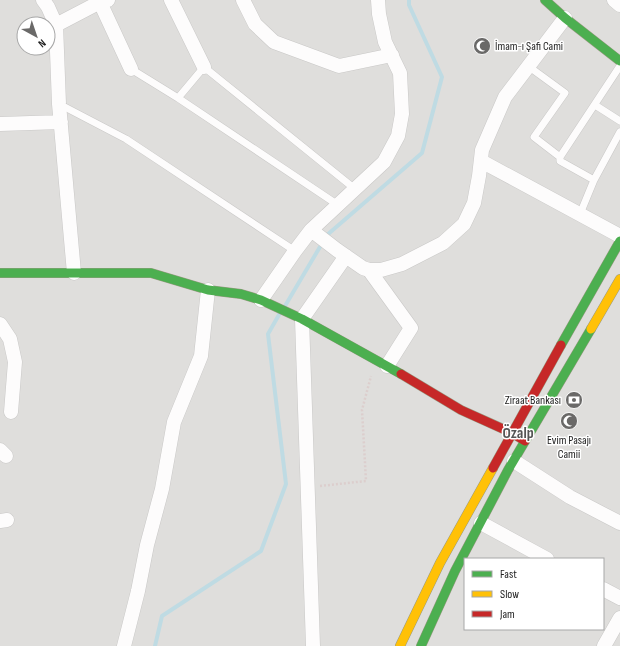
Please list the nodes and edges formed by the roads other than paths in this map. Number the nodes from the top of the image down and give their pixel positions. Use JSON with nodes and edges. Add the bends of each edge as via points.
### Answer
{"nodes":[{"id":1,"x":43,"y":0,"type":"edge"},
{"id":2,"x":171,"y":0,"type":"edge"},
{"id":3,"x":243,"y":0,"type":"edge"},
{"id":4,"x":378,"y":0,"type":"edge"},
{"id":5,"x":545,"y":0,"type":"edge"},
{"id":6,"x":614,"y":0,"type":"edge"},
{"id":7,"x":102,"y":1,"type":"edge"},
{"id":8,"x":620,"y":5,"type":"edge"},
{"id":9,"x":52,"y":16,"type":"edge"},
{"id":10,"x":565,"y":18,"type":"junction"},
{"id":11,"x":56,"y":26,"type":"joint"},
{"id":12,"x":392,"y":55,"type":"junction"},
{"id":13,"x":620,"y":61,"type":"edge"},
{"id":14,"x":528,"y":66,"type":"junction"},
{"id":15,"x":620,"y":66,"type":"edge"},
{"id":16,"x":204,"y":67,"type":"junction"},
{"id":17,"x":131,"y":69,"type":"joint"},
{"id":18,"x":178,"y":98,"type":"junction"},
{"id":19,"x":59,"y":104,"type":"junction"},
{"id":20,"x":595,"y":104,"type":"junction"},
{"id":21,"x":620,"y":121,"type":"edge"},
{"id":22,"x":61,"y":122,"type":"junction"},
{"id":23,"x":0,"y":124,"type":"edge"},
{"id":24,"x":620,"y":132,"type":"edge"},
{"id":25,"x":560,"y":157,"type":"junction"},
{"id":26,"x":481,"y":160,"type":"junction"},
{"id":27,"x":594,"y":180,"type":"junction"},
{"id":28,"x":355,"y":189,"type":"junction"},
{"id":29,"x":338,"y":205,"type":"junction"},
{"id":30,"x":580,"y":214,"type":"junction"},
{"id":31,"x":312,"y":230,"type":"junction"},
{"id":32,"x":620,"y":236,"type":"edge"},
{"id":33,"x":620,"y":241,"type":"edge"},
{"id":34,"x":295,"y":251,"type":"junction"},
{"id":35,"x":346,"y":256,"type":"junction"},
{"id":36,"x":369,"y":270,"type":"junction"},
{"id":37,"x":0,"y":273,"type":"edge"},
{"id":38,"x":74,"y":273,"type":"junction"},
{"id":39,"x":619,"y":282,"type":"edge"},
{"id":40,"x":208,"y":290,"type":"junction"},
{"id":41,"x":261,"y":300,"type":"junction"},
{"id":42,"x":302,"y":319,"type":"junction"},
{"id":43,"x":0,"y":324,"type":"edge"},
{"id":44,"x":381,"y":363,"type":"junction"},
{"id":45,"x":11,"y":412,"type":"dead end"},
{"id":46,"x":512,"y":432,"type":"junction"},
{"id":47,"x":525,"y":441,"type":"junction"},
{"id":48,"x":514,"y":461,"type":"junction"},
{"id":49,"x":481,"y":522,"type":"junction"},
{"id":50,"x":620,"y":523,"type":"edge"},
{"id":51,"x":545,"y":558,"type":"edge"},
{"id":52,"x":604,"y":590,"type":"edge"},
{"id":53,"x":620,"y":598,"type":"edge"},
{"id":54,"x":620,"y":618,"type":"edge"},
{"id":55,"x":124,"y":646,"type":"edge"},
{"id":56,"x":313,"y":646,"type":"edge"},
{"id":57,"x":400,"y":646,"type":"edge"},
{"id":58,"x":421,"y":646,"type":"edge"},
{"id":59,"x":604,"y":646,"type":"edge"}],
"edges":[{"from":1,"to":9,"type":"street"},
{"from":2,"to":16,"type":"street"},
{"from":3,"to":12,"type":"street","via":[[255,24],[274,42],[340,66]]},
{"from":4,"to":12,"type":"street","via":[[385,42]]},
{"from":5,"to":10,"type":"main road"},
{"from":6,"to":8,"type":"street"},
{"from":7,"to":11,"type":"street"},
{"from":7,"to":17,"type":"street"},
{"from":10,"to":13,"type":"main road"},
{"from":10,"to":14,"type":"street"},
{"from":11,"to":19,"type":"street"},
{"from":12,"to":28,"type":"street","via":[[400,73],[402,114],[398,136],[384,162]]},
{"from":14,"to":25,"type":"lane","via":[[565,93],[534,138]]},
{"from":14,"to":26,"type":"street","via":[[505,97],[482,150]]},
{"from":15,"to":20,"type":"lane"},
{"from":16,"to":18,"type":"lane"},
{"from":16,"to":28,"type":"lane"},
{"from":17,"to":18,"type":"lane"},
{"from":18,"to":29,"type":"lane"},
{"from":19,"to":22,"type":"street"},
{"from":19,"to":34,"type":"lane","via":[[126,139]]},
{"from":20,"to":21,"type":"lane"},
{"from":20,"to":25,"type":"lane"},
{"from":22,"to":23,"type":"street"},
{"from":22,"to":38,"type":"street"},
{"from":24,"to":27,"type":"lane"},
{"from":25,"to":27,"type":"lane","via":[[560,161]]},
{"from":26,"to":30,"type":"street"},
{"from":26,"to":36,"type":"street","via":[[474,203],[464,224],[443,242],[402,264],[381,270]]},
{"from":27,"to":30,"type":"lane"},
{"from":28,"to":29,"type":"street"},
{"from":29,"to":31,"type":"street"},
{"from":30,"to":32,"type":"street"},
{"from":31,"to":34,"type":"street"},
{"from":31,"to":35,"type":"street"},
{"from":33,"to":46,"type":"main road"},
{"from":34,"to":41,"type":"street"},
{"from":35,"to":36,"type":"street"},
{"from":35,"to":42,"type":"street"},
{"from":36,"to":44,"type":"street","via":[[411,328]]},
{"from":37,"to":38,"type":"main road"},
{"from":38,"to":40,"type":"main road","via":[[152,273]]},
{"from":39,"to":47,"type":"main road"},
{"from":40,"to":41,"type":"main road","via":[[241,294]]},
{"from":40,"to":55,"type":"street","via":[[201,356],[174,422],[162,489]]},
{"from":41,"to":42,"type":"main road"},
{"from":42,"to":44,"type":"main road"},
{"from":42,"to":56,"type":"street"},
{"from":43,"to":45,"type":"street","via":[[10,339],[15,362]]},
{"from":44,"to":46,"type":"main road","via":[[461,410]]},
{"from":46,"to":47,"type":"main road"},
{"from":46,"to":57,"type":"main road","via":[[440,563]]},
{"from":47,"to":48,"type":"main road"},
{"from":48,"to":49,"type":"main road"},
{"from":48,"to":50,"type":"street","via":[[570,497]]},
{"from":49,"to":51,"type":"street"},
{"from":49,"to":58,"type":"main road","via":[[455,571]]},
{"from":52,"to":53,"type":"street"},
{"from":54,"to":59,"type":"street"}]}
